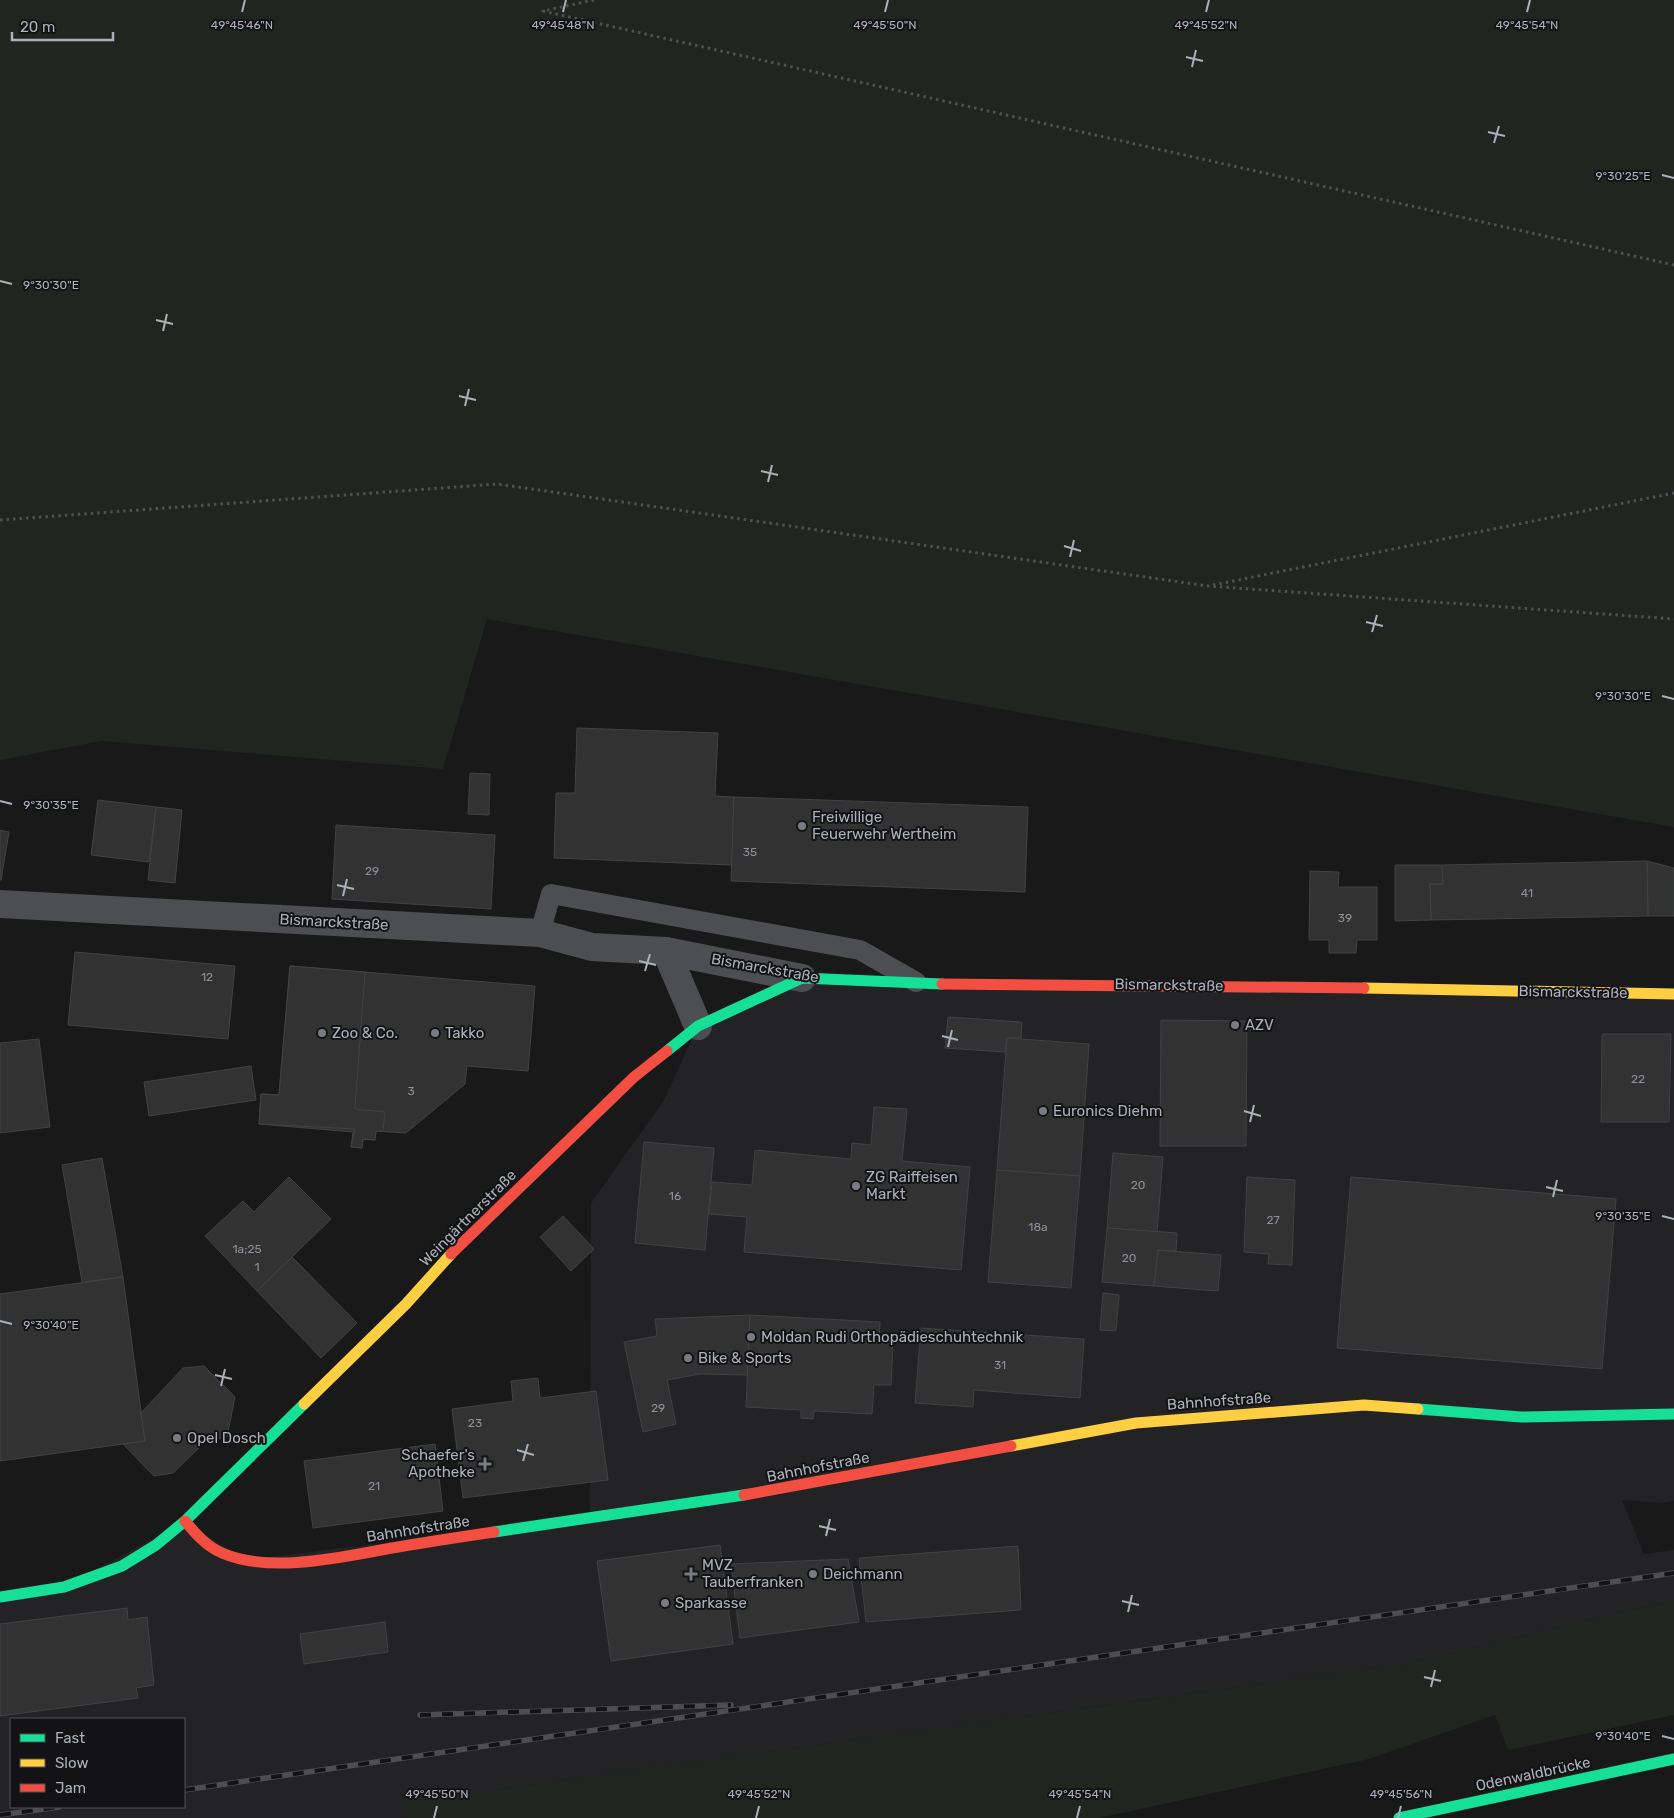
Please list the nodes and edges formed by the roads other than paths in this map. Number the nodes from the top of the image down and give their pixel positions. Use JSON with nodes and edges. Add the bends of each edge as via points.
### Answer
{"nodes":[{"id":1,"x":0,"y":904,"type":"edge"},
{"id":2,"x":540,"y":933,"type":"junction"},
{"id":3,"x":666,"y":951,"type":"junction"},
{"id":4,"x":802,"y":978,"type":"junction"},
{"id":5,"x":919,"y":984,"type":"junction"},
{"id":6,"x":1674,"y":994,"type":"edge"},
{"id":7,"x":698,"y":1026,"type":"junction"},
{"id":8,"x":1674,"y":1414,"type":"edge"},
{"id":9,"x":185,"y":1521,"type":"junction"},
{"id":10,"x":0,"y":1597,"type":"edge"},
{"id":11,"x":1674,"y":1759,"type":"edge"},
{"id":12,"x":1399,"y":1818,"type":"edge"}],
"edges":[{"from":1,"to":2,"type":"street","name":"Bismarckstraße"},
{"from":2,"to":3,"type":"street","name":"Bismarckstraße","via":[[592,947]]},
{"from":2,"to":5,"type":"lane","via":[[551,894],[860,950]]},
{"from":3,"to":4,"type":"street","name":"Bismarckstraße"},
{"from":3,"to":7,"type":"street"},
{"from":4,"to":5,"type":"main road","name":"Bismarckstraße"},
{"from":4,"to":7,"type":"main road","name":"Weingärtnerstraße"},
{"from":5,"to":6,"type":"main road","name":"Bismarckstraße","via":[[1335,986]]},
{"from":7,"to":9,"type":"main road","name":"Weingärtnerstraße","via":[[627,1084],[448,1257],[406,1304]]},
{"from":8,"to":9,"type":"main road","name":"Bahnhofstraße","via":[[1521,1417],[1364,1405],[1136,1423],[764,1492],[315,1560],[244,1560],[222,1553],[204,1542]]},
{"from":9,"to":10,"type":"main road","via":[[156,1545],[122,1566],[64,1587]]},
{"from":11,"to":12,"type":"main road","name":"Odenwaldbrücke"}]}
